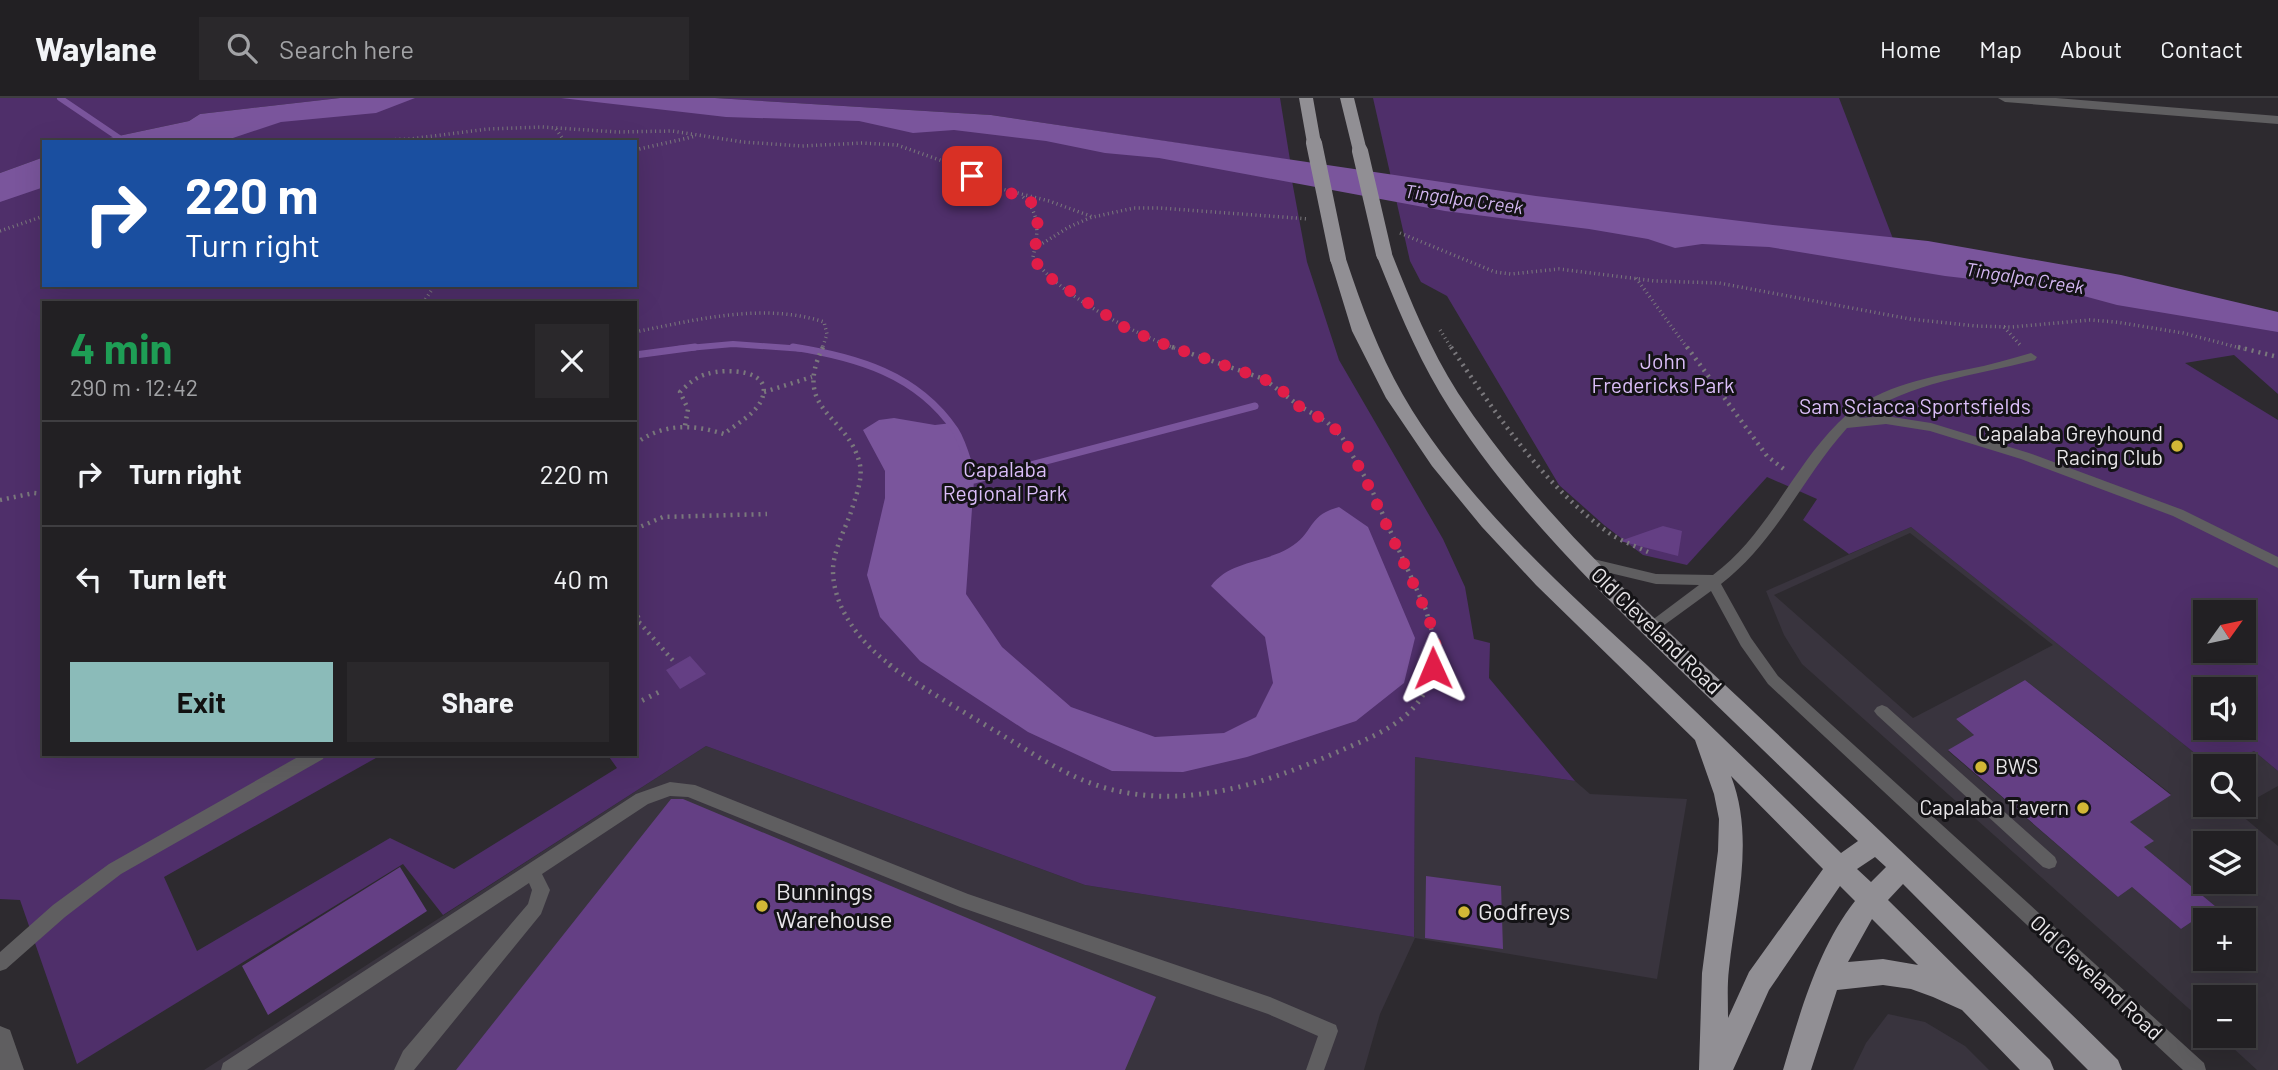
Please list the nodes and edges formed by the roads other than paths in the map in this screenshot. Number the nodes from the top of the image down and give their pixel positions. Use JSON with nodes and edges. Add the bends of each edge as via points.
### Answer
{"nodes":[{"id":1,"x":1306,"y":98,"type":"edge"},
{"id":2,"x":1347,"y":98,"type":"edge"},
{"id":3,"x":2005,"y":98,"type":"edge"},
{"id":4,"x":2278,"y":120,"type":"edge"},
{"id":5,"x":2031,"y":357,"type":"dead end"},
{"id":6,"x":1845,"y":424,"type":"junction"},
{"id":7,"x":1585,"y":562,"type":"junction"},
{"id":8,"x":2278,"y":563,"type":"edge"},
{"id":9,"x":1712,"y":580,"type":"junction"},
{"id":10,"x":1652,"y":628,"type":"junction"},
{"id":11,"x":1882,"y":711,"type":"dead end"},
{"id":12,"x":1701,"y":731,"type":"junction"},
{"id":13,"x":313,"y":756,"type":"edge"},
{"id":14,"x":1875,"y":843,"type":"junction"},
{"id":15,"x":2049,"y":862,"type":"dead end"},
{"id":16,"x":1839,"y":868,"type":"junction"},
{"id":17,"x":1902,"y":868,"type":"junction"},
{"id":18,"x":532,"y":871,"type":"junction"},
{"id":19,"x":1871,"y":900,"type":"junction"},
{"id":20,"x":0,"y":963,"type":"edge"},
{"id":21,"x":1830,"y":978,"type":"junction"},
{"id":22,"x":1975,"y":1004,"type":"junction"},
{"id":23,"x":0,"y":1040,"type":"edge"},
{"id":24,"x":10,"y":1070,"type":"edge"},
{"id":25,"x":230,"y":1070,"type":"edge"},
{"id":26,"x":403,"y":1070,"type":"edge"},
{"id":27,"x":1315,"y":1070,"type":"edge"},
{"id":28,"x":1713,"y":1070,"type":"edge"},
{"id":29,"x":1718,"y":1070,"type":"edge"},
{"id":30,"x":1797,"y":1070,"type":"edge"},
{"id":31,"x":2040,"y":1070,"type":"edge"},
{"id":32,"x":2108,"y":1070,"type":"edge"},
{"id":33,"x":2197,"y":1070,"type":"edge"}],
"edges":[{"from":1,"to":12,"type":"main road","name":"Old Cleveland Road","bridge":true,"via":[[1349,299],[1371,352],[1412,422],[1516,553]]},
{"from":2,"to":7,"type":"main road","name":"Old Cleveland Road","bridge":true,"via":[[1384,254],[1411,326],[1491,450]]},
{"from":3,"to":4,"type":"street"},
{"from":5,"to":6,"type":"lane","via":[[1893,392]]},
{"from":6,"to":8,"type":"lane","via":[[1886,420],[1931,427],[2025,456],[2167,508]]},
{"from":6,"to":9,"type":"lane","via":[[1749,551]]},
{"from":7,"to":9,"type":"lane","via":[[1656,579]]},
{"from":7,"to":10,"type":"main road","name":"Old Cleveland Road"},
{"from":9,"to":10,"type":"lane"},
{"from":9,"to":33,"type":"lane","name":"Old Cleveland Road","via":[[1773,680]]},
{"from":10,"to":14,"type":"main road","name":"Old Cleveland Road"},
{"from":11,"to":15,"type":"lane"},
{"from":12,"to":16,"type":"main road","name":"Old Cleveland Road"},
{"from":12,"to":28,"type":"main road","via":[[1731,819],[1716,973]]},
{"from":13,"to":20,"type":"lane","via":[[115,869]]},
{"from":14,"to":16,"type":"main road"},
{"from":14,"to":17,"type":"main road","name":"Old Cleveland Road"},
{"from":16,"to":19,"type":"main road","name":"Old Cleveland Road"},
{"from":16,"to":29,"type":"main road","via":[[1759,981]]},
{"from":17,"to":19,"type":"main road"},
{"from":17,"to":32,"type":"main road","name":"Old Cleveland Road"},
{"from":18,"to":25,"type":"lane"},
{"from":18,"to":26,"type":"lane","via":[[541,890],[535,908]]},
{"from":18,"to":27,"type":"lane","via":[[642,799],[670,789],[689,790],[966,901],[1270,1006],[1329,1031]]},
{"from":19,"to":21,"type":"main road","via":[[1846,940]]},
{"from":19,"to":22,"type":"main road","name":"Old Cleveland Road"},
{"from":21,"to":22,"type":"main road","via":[[1889,970],[1940,986]]},
{"from":21,"to":30,"type":"main road"},
{"from":22,"to":31,"type":"main road","name":"Old Cleveland Road"},
{"from":23,"to":24,"type":"street"}]}
